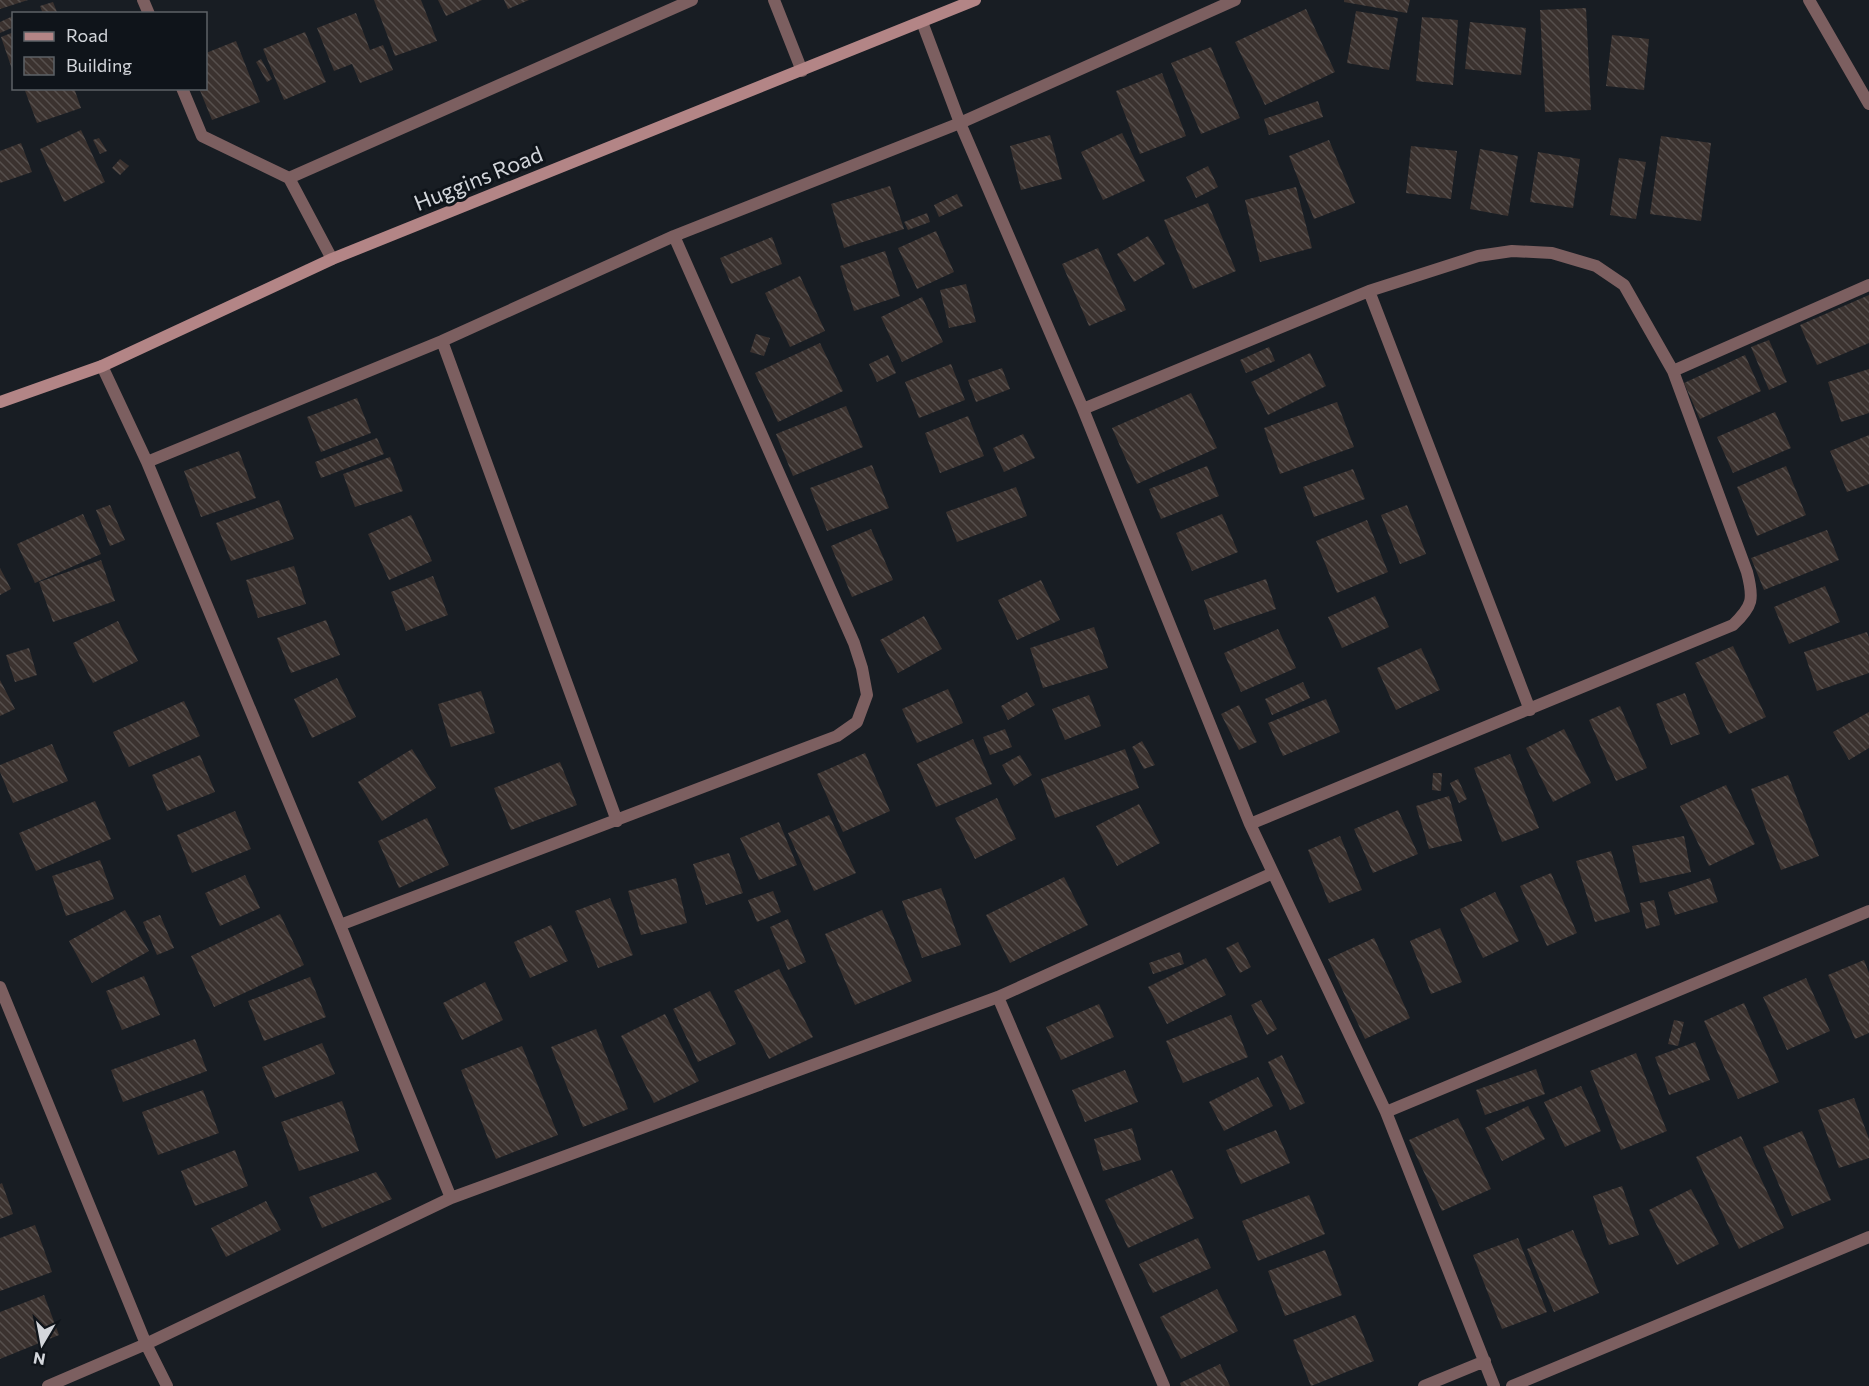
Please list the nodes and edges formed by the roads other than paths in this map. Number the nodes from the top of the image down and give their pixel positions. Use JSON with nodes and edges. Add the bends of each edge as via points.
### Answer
{"nodes":[{"id":1,"x":692,"y":0,"type":"edge"},
{"id":2,"x":774,"y":0,"type":"edge"},
{"id":3,"x":975,"y":0,"type":"edge"},
{"id":4,"x":1235,"y":0,"type":"edge"},
{"id":5,"x":1809,"y":0,"type":"edge"},
{"id":6,"x":922,"y":22,"type":"junction"},
{"id":7,"x":802,"y":71,"type":"junction"},
{"id":8,"x":183,"y":90,"type":"edge"},
{"id":9,"x":1869,"y":104,"type":"edge"},
{"id":10,"x":960,"y":123,"type":"junction"},
{"id":11,"x":289,"y":178,"type":"junction"},
{"id":12,"x":674,"y":236,"type":"junction"},
{"id":13,"x":332,"y":259,"type":"junction"},
{"id":14,"x":1869,"y":285,"type":"edge"},
{"id":15,"x":1369,"y":291,"type":"junction"},
{"id":16,"x":442,"y":341,"type":"junction"},
{"id":17,"x":102,"y":366,"type":"junction"},
{"id":18,"x":1673,"y":371,"type":"junction"},
{"id":19,"x":0,"y":402,"type":"edge"},
{"id":20,"x":1083,"y":409,"type":"junction"},
{"id":21,"x":147,"y":462,"type":"junction"},
{"id":22,"x":1530,"y":710,"type":"junction"},
{"id":23,"x":617,"y":821,"type":"junction"},
{"id":24,"x":1250,"y":824,"type":"junction"},
{"id":25,"x":1273,"y":873,"type":"junction"},
{"id":26,"x":1869,"y":911,"type":"edge"},
{"id":27,"x":340,"y":926,"type":"junction"},
{"id":28,"x":0,"y":987,"type":"edge"},
{"id":29,"x":998,"y":997,"type":"junction"},
{"id":30,"x":1386,"y":1112,"type":"junction"},
{"id":31,"x":451,"y":1198,"type":"junction"},
{"id":32,"x":1869,"y":1237,"type":"edge"},
{"id":33,"x":146,"y":1344,"type":"junction"},
{"id":34,"x":1485,"y":1361,"type":"junction"},
{"id":35,"x":48,"y":1386,"type":"edge"},
{"id":36,"x":167,"y":1386,"type":"edge"},
{"id":37,"x":1164,"y":1386,"type":"edge"},
{"id":38,"x":1424,"y":1386,"type":"edge"},
{"id":39,"x":1494,"y":1386,"type":"edge"},
{"id":40,"x":1512,"y":1386,"type":"edge"}],
"edges":[{"from":1,"to":11,"type":"street"},
{"from":2,"to":7,"type":"street"},
{"from":3,"to":6,"type":"street","name":"Huggins Road"},
{"from":4,"to":10,"type":"street"},
{"from":5,"to":9,"type":"street"},
{"from":6,"to":7,"type":"street","name":"Huggins Road"},
{"from":6,"to":10,"type":"street"},
{"from":7,"to":13,"type":"street","name":"Huggins Road"},
{"from":8,"to":11,"type":"street","via":[[202,136]]},
{"from":10,"to":12,"type":"street"},
{"from":10,"to":20,"type":"street"},
{"from":11,"to":13,"type":"street"},
{"from":12,"to":16,"type":"street"},
{"from":12,"to":23,"type":"street","via":[[854,642],[867,695],[857,722],[837,736]]},
{"from":13,"to":17,"type":"street","name":"Huggins Road"},
{"from":14,"to":18,"type":"street"},
{"from":15,"to":18,"type":"street","via":[[1479,256],[1512,251],[1552,254],[1596,266],[1624,285]]},
{"from":15,"to":20,"type":"street"},
{"from":15,"to":22,"type":"street"},
{"from":16,"to":21,"type":"street"},
{"from":16,"to":23,"type":"street"},
{"from":17,"to":19,"type":"street","name":"Huggins Road"},
{"from":17,"to":21,"type":"street"},
{"from":18,"to":22,"type":"street","via":[[1747,572],[1751,604],[1733,625]]},
{"from":20,"to":24,"type":"street"},
{"from":21,"to":27,"type":"street"},
{"from":22,"to":24,"type":"street"},
{"from":23,"to":27,"type":"street"},
{"from":24,"to":25,"type":"street"},
{"from":25,"to":29,"type":"street"},
{"from":25,"to":30,"type":"street"},
{"from":26,"to":30,"type":"street"},
{"from":27,"to":31,"type":"street"},
{"from":28,"to":33,"type":"street"},
{"from":29,"to":31,"type":"street"},
{"from":29,"to":37,"type":"street"},
{"from":30,"to":34,"type":"street"},
{"from":31,"to":33,"type":"street"},
{"from":32,"to":40,"type":"street"},
{"from":33,"to":35,"type":"street"},
{"from":33,"to":36,"type":"street"},
{"from":34,"to":38,"type":"street"},
{"from":34,"to":39,"type":"street"}]}
